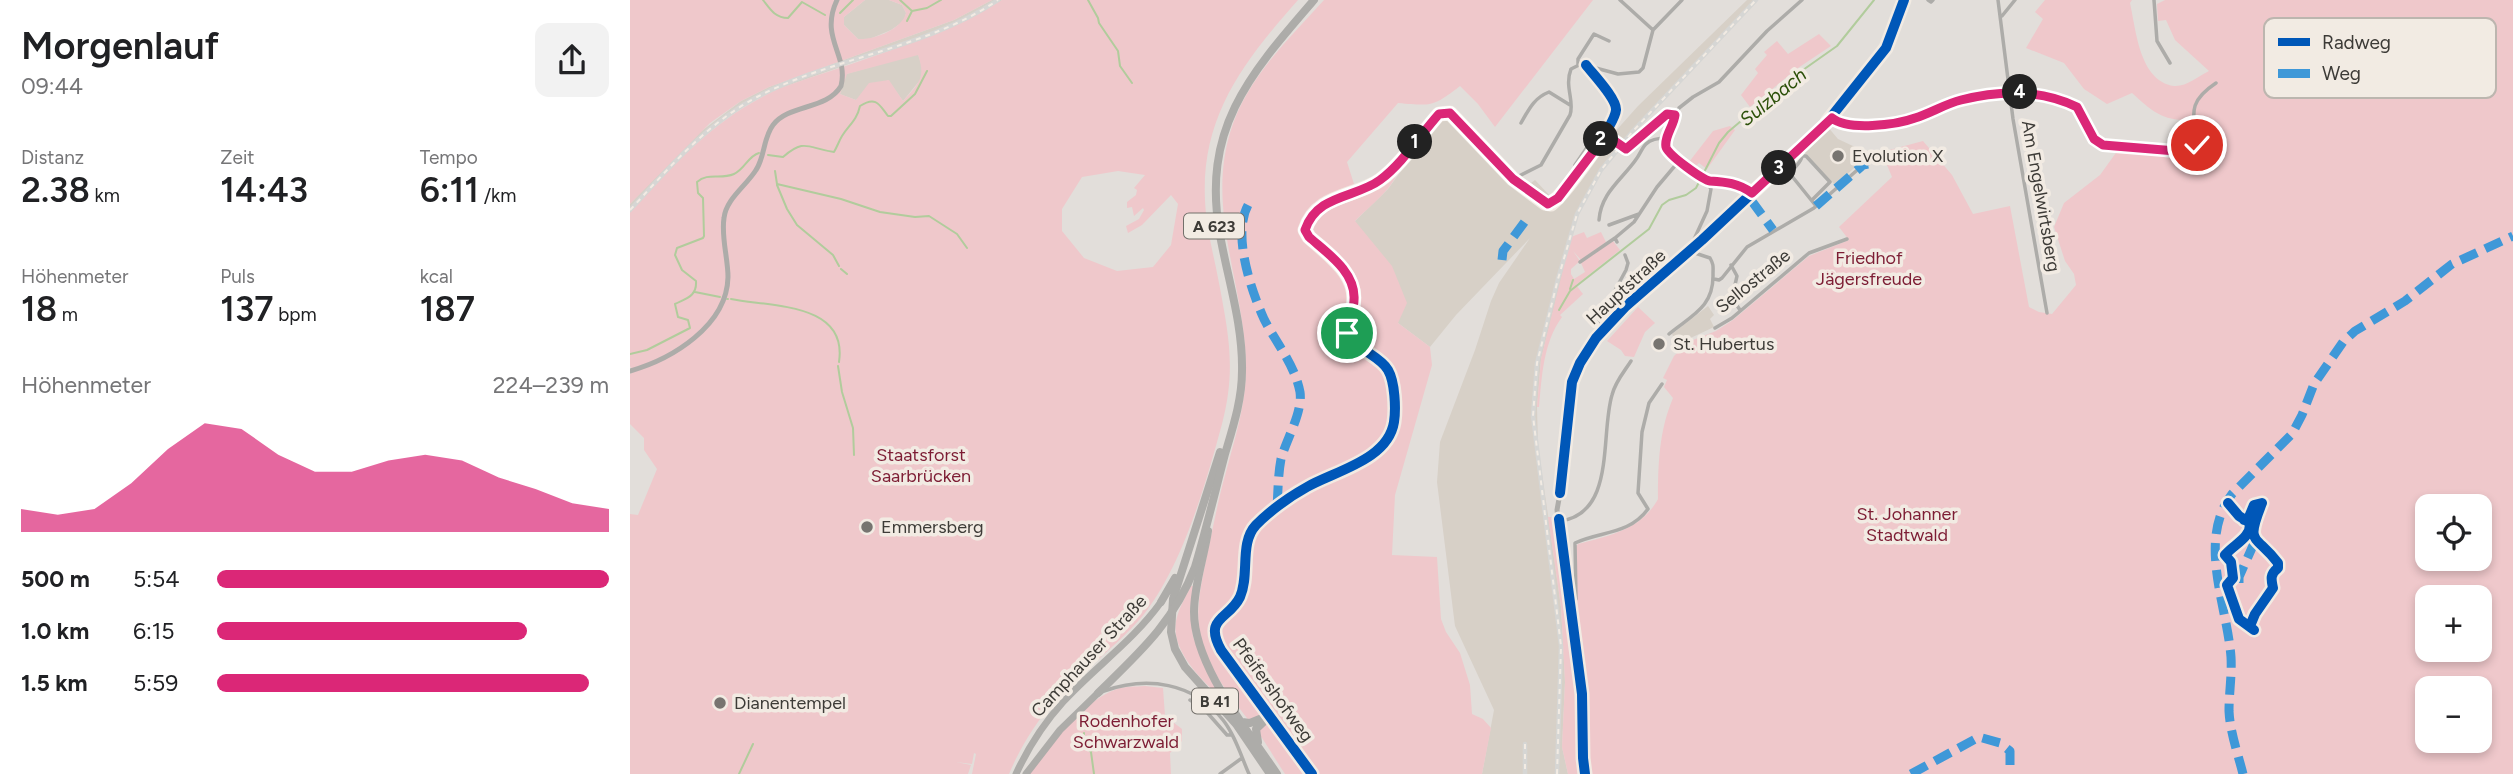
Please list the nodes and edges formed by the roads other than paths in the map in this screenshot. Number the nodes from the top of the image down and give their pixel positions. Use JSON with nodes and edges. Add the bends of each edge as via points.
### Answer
{"nodes":[{"id":1,"x":837,"y":0,"type":"edge"},
{"id":2,"x":1307,"y":0,"type":"edge"},
{"id":3,"x":1314,"y":0,"type":"edge"},
{"id":4,"x":1682,"y":0,"type":"edge"},
{"id":5,"x":1802,"y":0,"type":"edge"},
{"id":6,"x":1905,"y":0,"type":"edge"},
{"id":7,"x":1998,"y":0,"type":"edge"},
{"id":8,"x":2015,"y":0,"type":"edge"},
{"id":9,"x":2154,"y":0,"type":"edge"},
{"id":10,"x":1623,"y":1,"type":"edge"},
{"id":11,"x":2001,"y":16,"type":"junction"},
{"id":12,"x":1653,"y":30,"type":"junction"},
{"id":13,"x":1609,"y":41,"type":"dead end"},
{"id":14,"x":2170,"y":63,"type":"dead end"},
{"id":15,"x":1578,"y":65,"type":"junction"},
{"id":16,"x":1586,"y":65,"type":"junction"},
{"id":17,"x":2216,"y":83,"type":"dead end"},
{"id":18,"x":2010,"y":92,"type":"junction"},
{"id":19,"x":1572,"y":106,"type":"junction"},
{"id":20,"x":1615,"y":114,"type":"junction"},
{"id":21,"x":1675,"y":115,"type":"junction"},
{"id":22,"x":1829,"y":120,"type":"junction"},
{"id":23,"x":1521,"y":122,"type":"dead end"},
{"id":24,"x":1607,"y":136,"type":"junction"},
{"id":25,"x":1667,"y":138,"type":"junction"},
{"id":26,"x":1800,"y":153,"type":"junction"},
{"id":27,"x":1679,"y":161,"type":"junction"},
{"id":28,"x":1868,"y":164,"type":"dead end"},
{"id":29,"x":1575,"y":165,"type":"dead end"},
{"id":30,"x":1513,"y":179,"type":"junction"},
{"id":31,"x":1706,"y":180,"type":"junction"},
{"id":32,"x":1752,"y":193,"type":"junction"},
{"id":33,"x":1813,"y":200,"type":"junction"},
{"id":34,"x":1816,"y":206,"type":"junction"},
{"id":35,"x":1640,"y":213,"type":"junction"},
{"id":36,"x":1599,"y":220,"type":"dead end"},
{"id":37,"x":1609,"y":225,"type":"dead end"},
{"id":38,"x":1847,"y":239,"type":"dead end"},
{"id":39,"x":1692,"y":249,"type":"junction"},
{"id":40,"x":1625,"y":255,"type":"dead end"},
{"id":41,"x":1580,"y":262,"type":"dead end"},
{"id":42,"x":1731,"y":265,"type":"junction"},
{"id":43,"x":1714,"y":279,"type":"junction"},
{"id":44,"x":1740,"y":311,"type":"junction"},
{"id":45,"x":2047,"y":313,"type":"dead end"},
{"id":46,"x":1715,"y":328,"type":"dead end"},
{"id":47,"x":1669,"y":334,"type":"dead end"},
{"id":48,"x":1597,"y":338,"type":"junction"},
{"id":49,"x":1631,"y":361,"type":"dead end"},
{"id":50,"x":630,"y":371,"type":"edge"},
{"id":51,"x":1662,"y":384,"type":"dead end"},
{"id":52,"x":1213,"y":502,"type":"junction"},
{"id":53,"x":1198,"y":520,"type":"junction"},
{"id":54,"x":1560,"y":520,"type":"junction"},
{"id":55,"x":1161,"y":602,"type":"joint"},
{"id":56,"x":1571,"y":609,"type":"junction"},
{"id":57,"x":1098,"y":693,"type":"junction"},
{"id":58,"x":1191,"y":700,"type":"dead end"},
{"id":59,"x":1262,"y":706,"type":"joint"},
{"id":60,"x":1266,"y":717,"type":"junction"},
{"id":61,"x":1242,"y":722,"type":"junction"},
{"id":62,"x":1232,"y":735,"type":"junction"},
{"id":63,"x":1260,"y":748,"type":"junction"},
{"id":64,"x":1242,"y":758,"type":"junction"},
{"id":65,"x":1016,"y":774,"type":"edge"},
{"id":66,"x":1026,"y":774,"type":"edge"},
{"id":67,"x":1220,"y":774,"type":"edge"},
{"id":68,"x":1249,"y":774,"type":"edge"},
{"id":69,"x":1270,"y":774,"type":"edge"},
{"id":70,"x":1277,"y":774,"type":"edge"},
{"id":71,"x":1312,"y":774,"type":"edge"},
{"id":72,"x":1585,"y":774,"type":"edge"}],
"edges":[{"from":1,"to":50,"type":"main road","via":[[830,29],[842,70],[841,86],[828,98],[774,124],[761,163],[729,205],[723,219],[728,279],[720,307],[697,335],[676,350]]},
{"from":2,"to":53,"type":"highway","number":"A 623","via":[[1241,82],[1226,111],[1214,157],[1212,218],[1237,365],[1234,404]]},
{"from":3,"to":52,"type":"highway","number":"A 623","via":[[1245,85],[1220,150],[1217,217],[1240,335],[1242,374]]},
{"from":4,"to":12,"type":"street"},
{"from":5,"to":21,"type":"street","via":[[1719,82],[1693,97]]},
{"from":6,"to":22,"type":"main road","name":"Hauptstraße","via":[[1886,48]]},
{"from":7,"to":11,"type":"street","name":"Am Engelwirtsberg"},
{"from":8,"to":11,"type":"street"},
{"from":9,"to":14,"type":"street","via":[[2157,41]]},
{"from":10,"to":12,"type":"street"},
{"from":11,"to":18,"type":"street","name":"Am Engelwirtsberg"},
{"from":12,"to":16,"type":"street","via":[[1639,72],[1618,74]]},
{"from":13,"to":15,"type":"street","via":[[1594,34]]},
{"from":15,"to":16,"type":"street"},
{"from":15,"to":19,"type":"street","via":[[1568,78]]},
{"from":16,"to":20,"type":"street","via":[[1614,101]]},
{"from":17,"to":18,"type":"street","via":[[2198,97],[2193,113],[2197,145],[2188,152],[2103,145],[2094,139],[2077,107],[2038,94]]},
{"from":18,"to":22,"type":"street","via":[[1961,100],[1908,120],[1851,126]]},
{"from":18,"to":45,"type":"street","name":"Am Engelwirtsberg"},
{"from":19,"to":23,"type":"street","via":[[1549,92],[1535,100]]},
{"from":19,"to":30,"type":"street","via":[[1541,164]]},
{"from":20,"to":24,"type":"street"},
{"from":20,"to":29,"type":"street"},
{"from":21,"to":24,"type":"street","via":[[1665,114],[1628,149]]},
{"from":21,"to":25,"type":"street"},
{"from":22,"to":26,"type":"main road","name":"Hauptstraße"},
{"from":24,"to":30,"type":"street","via":[[1550,204]]},
{"from":25,"to":27,"type":"street","via":[[1668,151]]},
{"from":25,"to":36,"type":"street","via":[[1644,145],[1612,187]]},
{"from":26,"to":32,"type":"main road","name":"Hauptstraße"},
{"from":26,"to":33,"type":"street","via":[[1801,161],[1791,175]]},
{"from":26,"to":33,"type":"street","via":[[1830,182]]},
{"from":27,"to":31,"type":"street"},
{"from":27,"to":35,"type":"street"},
{"from":28,"to":34,"type":"street"},
{"from":30,"to":59,"type":"street","name":"Pfeifershofweg","via":[[1450,113],[1444,113],[1378,181],[1309,218],[1305,230],[1309,237],[1351,282],[1354,300],[1349,338],[1388,370],[1394,422],[1379,448],[1305,488],[1250,534],[1242,591],[1217,621],[1214,636]]},
{"from":31,"to":32,"type":"street","via":[[1730,182]]},
{"from":31,"to":39,"type":"street","via":[[1711,190],[1709,206]]},
{"from":32,"to":39,"type":"main road","name":"Hauptstraße"},
{"from":33,"to":34,"type":"street"},
{"from":34,"to":42,"type":"street","via":[[1755,241]]},
{"from":35,"to":37,"type":"street"},
{"from":35,"to":41,"type":"street","via":[[1616,240]]},
{"from":38,"to":44,"type":"street","name":"Sellostraße","via":[[1809,253]]},
{"from":39,"to":43,"type":"street","via":[[1710,258]]},
{"from":39,"to":48,"type":"main road","name":"Hauptstraße","via":[[1626,306]]},
{"from":40,"to":48,"type":"street","via":[[1626,270],[1598,322]]},
{"from":42,"to":43,"type":"street","via":[[1722,278]]},
{"from":42,"to":44,"type":"street","via":[[1737,276],[1732,298]]},
{"from":43,"to":47,"type":"street","via":[[1706,304]]},
{"from":44,"to":46,"type":"street","name":"Sellostraße"},
{"from":48,"to":54,"type":"main road","name":"Hauptstraße","via":[[1572,382]]},
{"from":49,"to":54,"type":"street","via":[[1612,394],[1595,496],[1579,516]]},
{"from":51,"to":56,"type":"street","via":[[1649,403],[1642,432],[1638,493],[1648,509],[1623,528],[1575,543],[1576,599]]},
{"from":52,"to":57,"type":"highway","via":[[1195,567],[1169,619]]},
{"from":52,"to":61,"type":"highway","number":"B 41","via":[[1195,598],[1196,634],[1205,661]]},
{"from":53,"to":55,"type":"highway","name":"Camphauser Straße"},
{"from":53,"to":69,"type":"highway","number":"B 41","via":[[1171,608],[1175,649]]},
{"from":54,"to":56,"type":"main road","name":"Hauptstraße"},
{"from":55,"to":65,"type":"main road","name":"Camphauser Straße","via":[[1132,638],[1055,711]]},
{"from":56,"to":72,"type":"main road","name":"Hauptstraße","via":[[1583,706]]},
{"from":57,"to":62,"type":"street","via":[[1131,683],[1173,686],[1205,702]]},
{"from":57,"to":66,"type":"main road","name":"Camphauser Straße","via":[[1060,730]]},
{"from":58,"to":62,"type":"street"},
{"from":59,"to":60,"type":"highway"},
{"from":60,"to":61,"type":"highway"},
{"from":60,"to":63,"type":"highway","via":[[1256,729]]},
{"from":60,"to":71,"type":"street","name":"Pfeifershofweg"},
{"from":61,"to":63,"type":"highway","number":"B 41"},
{"from":62,"to":64,"type":"street"},
{"from":63,"to":70,"type":"highway","number":"B 41"},
{"from":64,"to":67,"type":"street"},
{"from":64,"to":68,"type":"street"}]}
